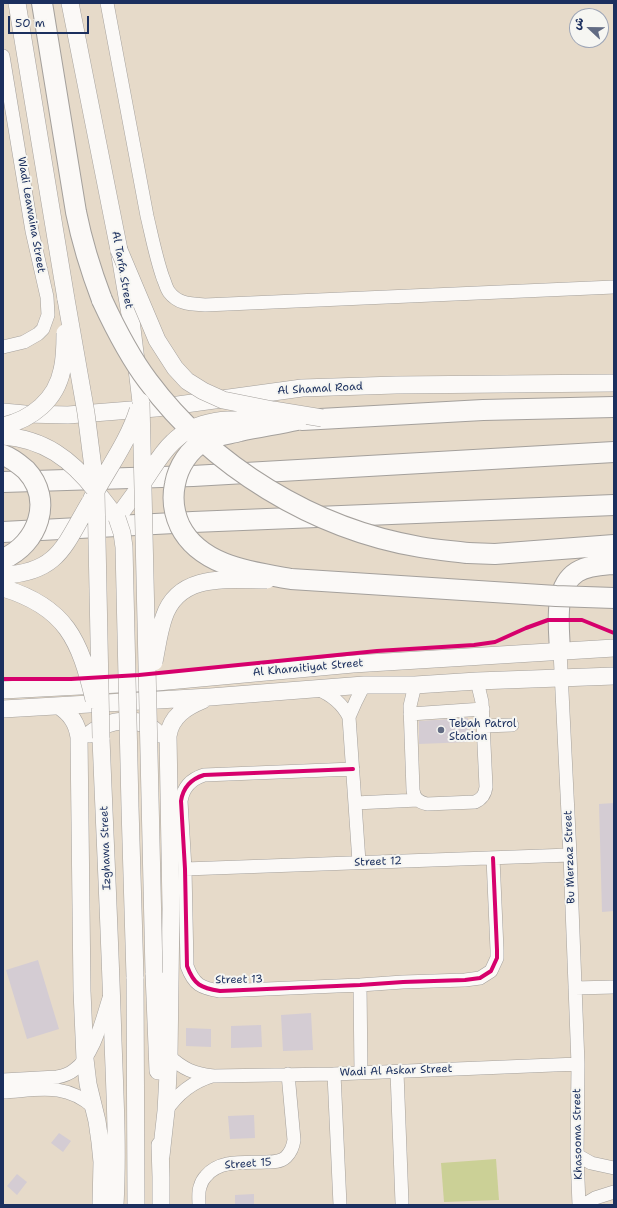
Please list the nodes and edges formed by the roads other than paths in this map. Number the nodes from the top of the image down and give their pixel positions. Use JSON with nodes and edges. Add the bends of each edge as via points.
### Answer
{"nodes":[{"id":1,"x":17,"y":3,"type":"edge"},
{"id":2,"x":42,"y":3,"type":"edge"},
{"id":3,"x":70,"y":3,"type":"edge"},
{"id":4,"x":107,"y":3,"type":"edge"},
{"id":5,"x":3,"y":56,"type":"edge"},
{"id":6,"x":119,"y":250,"type":"junction"},
{"id":7,"x":614,"y":287,"type":"edge"},
{"id":8,"x":66,"y":299,"type":"junction"},
{"id":9,"x":3,"y":347,"type":"edge"},
{"id":10,"x":614,"y":383,"type":"edge"},
{"id":11,"x":141,"y":402,"type":"junction"},
{"id":12,"x":614,"y":407,"type":"edge"},
{"id":13,"x":3,"y":412,"type":"edge"},
{"id":14,"x":322,"y":418,"type":"junction"},
{"id":15,"x":297,"y":420,"type":"junction"},
{"id":16,"x":3,"y":426,"type":"edge"},
{"id":17,"x":3,"y":436,"type":"edge"},
{"id":18,"x":614,"y":452,"type":"edge"},
{"id":19,"x":3,"y":455,"type":"edge"},
{"id":20,"x":144,"y":481,"type":"junction"},
{"id":21,"x":3,"y":482,"type":"edge"},
{"id":22,"x":96,"y":491,"type":"junction"},
{"id":23,"x":614,"y":505,"type":"edge"},
{"id":24,"x":116,"y":518,"type":"junction"},
{"id":25,"x":3,"y":532,"type":"edge"},
{"id":26,"x":614,"y":545,"type":"edge"},
{"id":27,"x":3,"y":560,"type":"edge"},
{"id":28,"x":614,"y":564,"type":"edge"},
{"id":29,"x":3,"y":575,"type":"edge"},
{"id":30,"x":291,"y":579,"type":"junction"},
{"id":31,"x":98,"y":583,"type":"junction"},
{"id":32,"x":3,"y":588,"type":"edge"},
{"id":33,"x":614,"y":598,"type":"edge"},
{"id":34,"x":614,"y":648,"type":"edge"},
{"id":35,"x":560,"y":651,"type":"junction"},
{"id":36,"x":614,"y":676,"type":"edge"},
{"id":37,"x":561,"y":678,"type":"junction"},
{"id":38,"x":477,"y":681,"type":"junction"},
{"id":39,"x":364,"y":685,"type":"junction"},
{"id":40,"x":414,"y":685,"type":"junction"},
{"id":41,"x":317,"y":689,"type":"junction"},
{"id":42,"x":3,"y":690,"type":"edge"},
{"id":43,"x":148,"y":696,"type":"junction"},
{"id":44,"x":210,"y":697,"type":"junction"},
{"id":45,"x":59,"y":706,"type":"junction"},
{"id":46,"x":3,"y":709,"type":"edge"},
{"id":47,"x":483,"y":710,"type":"junction"},
{"id":48,"x":410,"y":714,"type":"junction"},
{"id":49,"x":350,"y":717,"type":"junction"},
{"id":50,"x":512,"y":725,"type":"dead end"},
{"id":51,"x":483,"y":726,"type":"junction"},
{"id":52,"x":101,"y":738,"type":"junction"},
{"id":53,"x":168,"y":749,"type":"junction"},
{"id":54,"x":80,"y":750,"type":"junction"},
{"id":55,"x":353,"y":769,"type":"junction"},
{"id":56,"x":418,"y":800,"type":"junction"},
{"id":57,"x":355,"y":803,"type":"junction"},
{"id":58,"x":570,"y":855,"type":"junction"},
{"id":59,"x":493,"y":858,"type":"junction"},
{"id":60,"x":358,"y":862,"type":"junction"},
{"id":61,"x":185,"y":869,"type":"junction"},
{"id":62,"x":111,"y":982,"type":"junction"},
{"id":63,"x":360,"y":985,"type":"junction"},
{"id":64,"x":614,"y":987,"type":"edge"},
{"id":65,"x":575,"y":988,"type":"junction"},
{"id":66,"x":169,"y":1056,"type":"junction"},
{"id":67,"x":84,"y":1060,"type":"junction"},
{"id":68,"x":578,"y":1064,"type":"junction"},
{"id":69,"x":397,"y":1072,"type":"junction"},
{"id":70,"x":361,"y":1073,"type":"junction"},
{"id":71,"x":288,"y":1074,"type":"junction"},
{"id":72,"x":334,"y":1074,"type":"junction"},
{"id":73,"x":214,"y":1076,"type":"junction"},
{"id":74,"x":3,"y":1080,"type":"edge"},
{"id":75,"x":32,"y":1084,"type":"junction"},
{"id":76,"x":3,"y":1092,"type":"edge"},
{"id":77,"x":94,"y":1107,"type":"junction"},
{"id":78,"x":166,"y":1111,"type":"junction"},
{"id":79,"x":577,"y":1155,"type":"junction"},
{"id":80,"x":161,"y":1156,"type":"junction"},
{"id":81,"x":614,"y":1168,"type":"edge"},
{"id":82,"x":614,"y":1192,"type":"edge"},
{"id":83,"x":402,"y":1204,"type":"dead end"},
{"id":84,"x":101,"y":1205,"type":"edge"},
{"id":85,"x":115,"y":1205,"type":"edge"},
{"id":86,"x":136,"y":1205,"type":"edge"},
{"id":87,"x":161,"y":1205,"type":"edge"},
{"id":88,"x":199,"y":1205,"type":"edge"},
{"id":89,"x":340,"y":1205,"type":"edge"},
{"id":90,"x":579,"y":1205,"type":"edge"},
{"id":91,"x":583,"y":1205,"type":"edge"}],
"edges":[{"from":1,"to":8,"type":"main road"},
{"from":2,"to":26,"type":"highway","bridge":true,"via":[[76,212],[89,267],[114,326],[129,353],[174,413],[202,440],[222,458],[271,492],[341,525],[380,538],[420,547],[496,554]]},
{"from":3,"to":6,"type":"main road","name":"Al Tarfa Street"},
{"from":4,"to":7,"type":"street","via":[[153,242],[168,290],[176,300],[187,304],[204,305]]},
{"from":5,"to":9,"type":"street","name":"Wadi Leawaina Street","via":[[32,230],[47,297],[48,315],[43,329],[38,334],[24,342]]},
{"from":6,"to":11,"type":"main road","name":"Al Tarfa Street","bridge":true},
{"from":6,"to":14,"type":"main road","bridge":true,"via":[[156,340],[175,368],[188,381],[223,400]]},
{"from":8,"to":16,"type":"main road","bridge":true,"via":[[63,363],[55,390],[35,412]]},
{"from":8,"to":22,"type":"main road","bridge":true,"via":[[87,419]]},
{"from":10,"to":13,"type":"main road","name":"Al Shamal Road","via":[[302,388],[180,405],[68,415]]},
{"from":11,"to":20,"type":"main road","name":"Al Tarfa Street","bridge":true},
{"from":11,"to":22,"type":"main road","bridge":true,"via":[[126,439]]},
{"from":12,"to":14,"type":"highway"},
{"from":14,"to":15,"type":"highway","bridge":true},
{"from":15,"to":20,"type":"main road","bridge":true,"via":[[233,420],[200,425],[185,431],[173,442]]},
{"from":15,"to":30,"type":"highway","bridge":true,"via":[[222,435],[206,441],[187,457],[179,470],[173,497],[181,528],[190,541],[204,553],[239,569]]},
{"from":17,"to":22,"type":"main road","bridge":true,"via":[[27,440],[50,449],[79,470]]},
{"from":18,"to":21,"type":"highway","via":[[193,476]]},
{"from":19,"to":27,"type":"highway","bridge":true,"via":[[16,462],[29,474],[37,491],[40,506],[36,527],[30,538],[17,552]]},
{"from":20,"to":24,"type":"main road","bridge":true},
{"from":20,"to":43,"type":"main road","name":"Al Tarfa Street","bridge":true},
{"from":22,"to":24,"type":"main road"},
{"from":22,"to":29,"type":"main road","bridge":true,"via":[[67,541],[48,564],[22,574]]},
{"from":22,"to":31,"type":"main road","name":"Izghawa Street","bridge":true},
{"from":23,"to":25,"type":"highway"},
{"from":24,"to":31,"type":"main road","bridge":true,"via":[[102,547]]},
{"from":24,"to":86,"type":"main road","bridge":true,"via":[[122,532],[124,547],[135,977]]},
{"from":28,"to":35,"type":"highway","via":[[578,571],[568,581],[561,595]]},
{"from":30,"to":33,"type":"highway","bridge":true},
{"from":30,"to":43,"type":"main road","bridge":true,"via":[[213,580],[195,584],[180,593],[172,601],[164,617]]},
{"from":31,"to":52,"type":"main road","name":"Izghawa Street","bridge":true},
{"from":32,"to":52,"type":"main road","bridge":true,"via":[[41,605],[62,622],[70,633],[86,671]]},
{"from":34,"to":35,"type":"main road","name":"Al Kharaitiyat Street"},
{"from":35,"to":37,"type":"street","name":"Bu Merzaz Street"},
{"from":35,"to":42,"type":"main road","name":"Al Kharaitiyat Street","via":[[353,664],[157,682]]},
{"from":36,"to":37,"type":"main road","name":"Al Kharaitiyat Street"},
{"from":37,"to":38,"type":"main road","name":"Al Kharaitiyat Street"},
{"from":37,"to":58,"type":"street","name":"Bu Merzaz Street"},
{"from":38,"to":40,"type":"main road","name":"Al Kharaitiyat Street"},
{"from":38,"to":47,"type":"street"},
{"from":39,"to":40,"type":"main road","name":"Al Kharaitiyat Street"},
{"from":39,"to":41,"type":"main road","name":"Al Kharaitiyat Street"},
{"from":39,"to":49,"type":"street"},
{"from":40,"to":48,"type":"street"},
{"from":41,"to":44,"type":"main road","name":"Al Kharaitiyat Street"},
{"from":41,"to":49,"type":"street","via":[[336,700]]},
{"from":43,"to":80,"type":"main road","bridge":true},
{"from":44,"to":45,"type":"main road","name":"Al Kharaitiyat Street"},
{"from":44,"to":53,"type":"main road","via":[[173,720],[169,728]]},
{"from":45,"to":46,"type":"main road","name":"Al Kharaitiyat Street"},
{"from":45,"to":54,"type":"main road","via":[[71,715],[75,722],[80,737]]},
{"from":47,"to":48,"type":"street"},
{"from":47,"to":51,"type":"street"},
{"from":48,"to":56,"type":"street","via":[[413,790]]},
{"from":49,"to":55,"type":"street"},
{"from":50,"to":51,"type":"street"},
{"from":51,"to":56,"type":"street","via":[[486,787],[480,800],[427,804]]},
{"from":52,"to":62,"type":"main road","name":"Izghawa Street"},
{"from":53,"to":54,"type":"main road","via":[[149,726],[125,721],[110,723],[94,731]]},
{"from":53,"to":66,"type":"main road","via":[[171,909]]},
{"from":54,"to":67,"type":"main road"},
{"from":55,"to":57,"type":"street"},
{"from":55,"to":61,"type":"street","name":"Street 13","via":[[204,775],[194,779],[184,791],[181,801]]},
{"from":56,"to":57,"type":"street"},
{"from":57,"to":60,"type":"street"},
{"from":58,"to":59,"type":"street","name":"Street 12"},
{"from":58,"to":65,"type":"street","name":"Bu Merzaz Street"},
{"from":59,"to":60,"type":"street","name":"Street 12"},
{"from":59,"to":63,"type":"street","name":"Street 13","via":[[498,950],[491,971],[480,978],[464,980]]},
{"from":60,"to":61,"type":"street","name":"Street 12"},
{"from":61,"to":63,"type":"street","name":"Street 13","via":[[187,966],[191,978],[197,983],[207,989],[220,990]]},
{"from":62,"to":67,"type":"street","via":[[99,1028]]},
{"from":62,"to":85,"type":"main road","name":"Izghawa Street","via":[[116,1147]]},
{"from":63,"to":70,"type":"street"},
{"from":64,"to":65,"type":"street"},
{"from":65,"to":68,"type":"street","name":"Bu Merzaz Street"},
{"from":66,"to":73,"type":"street","name":"Wadi Al Askar Street","via":[[177,1064],[195,1073]]},
{"from":66,"to":78,"type":"main road"},
{"from":67,"to":75,"type":"street","via":[[75,1070],[64,1076]]},
{"from":67,"to":77,"type":"main road"},
{"from":68,"to":69,"type":"street","name":"Wadi Al Askar Street"},
{"from":68,"to":79,"type":"street","name":"Khasooma Street"},
{"from":69,"to":70,"type":"street","name":"Wadi Al Askar Street"},
{"from":69,"to":83,"type":"street"},
{"from":70,"to":72,"type":"street","name":"Wadi Al Askar Street"},
{"from":71,"to":72,"type":"street","name":"Wadi Al Askar Street"},
{"from":71,"to":73,"type":"street","name":"Wadi Al Askar Street"},
{"from":71,"to":88,"type":"street","name":"Street 15","via":[[294,1140],[289,1154],[277,1162],[234,1163],[214,1168],[200,1186]]},
{"from":72,"to":89,"type":"street"},
{"from":73,"to":78,"type":"street","name":"Wadi Al Askar Street","via":[[191,1085]]},
{"from":74,"to":75,"type":"street"},
{"from":75,"to":76,"type":"street"},
{"from":75,"to":77,"type":"street","via":[[70,1092]]},
{"from":77,"to":84,"type":"main road","via":[[102,1162]]},
{"from":78,"to":80,"type":"main road"},
{"from":79,"to":81,"type":"street","via":[[591,1163]]},
{"from":79,"to":90,"type":"street","name":"Khasooma Street"},
{"from":80,"to":87,"type":"main road"},
{"from":82,"to":91,"type":"street","via":[[594,1198]]}]}
